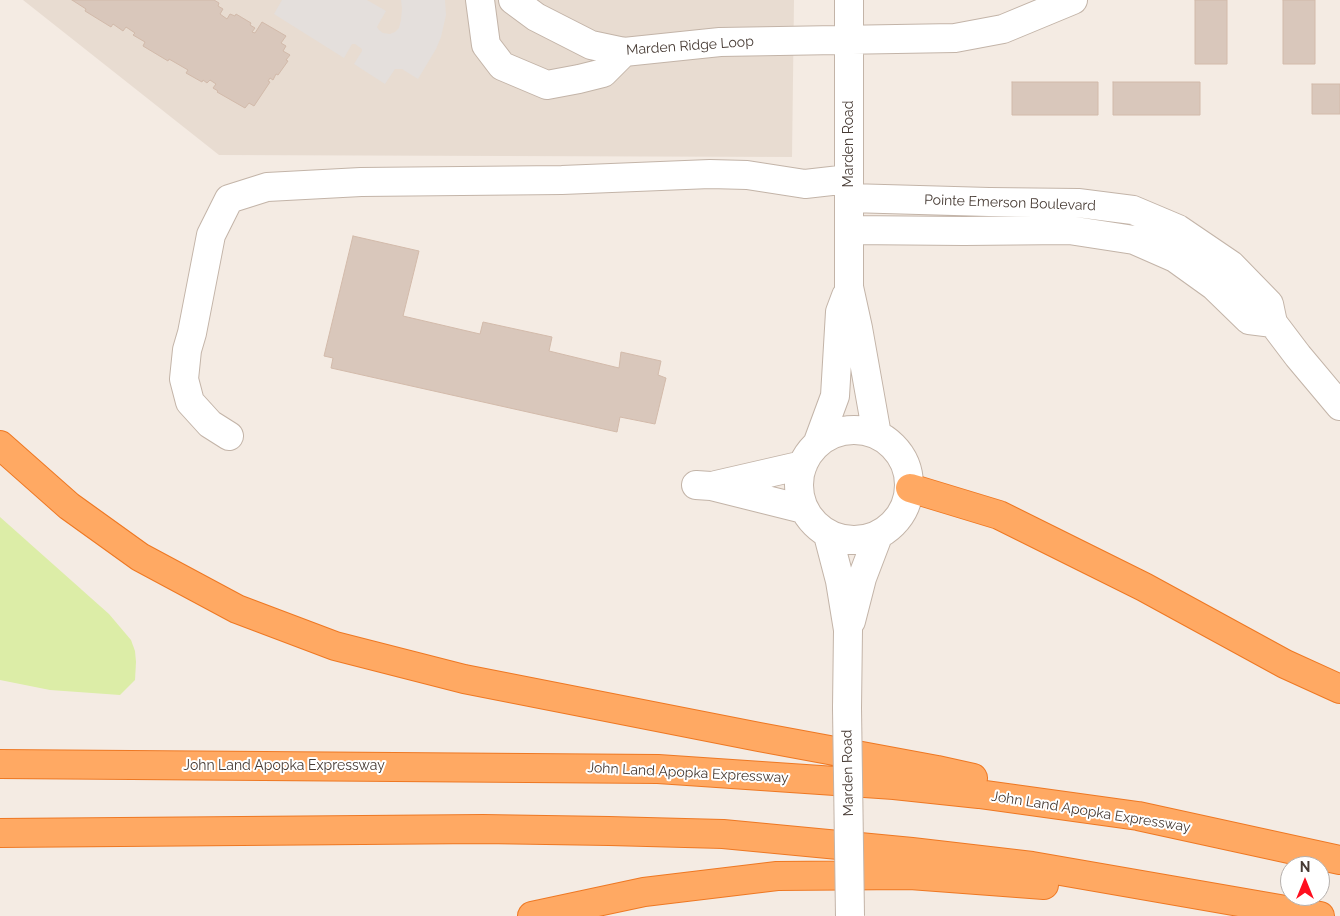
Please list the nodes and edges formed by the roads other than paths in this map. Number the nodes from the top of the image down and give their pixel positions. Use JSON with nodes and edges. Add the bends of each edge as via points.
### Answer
{"nodes":[{"id":1,"x":480,"y":0,"type":"edge"},
{"id":2,"x":513,"y":0,"type":"edge"},
{"id":3,"x":849,"y":0,"type":"edge"},
{"id":4,"x":1073,"y":0,"type":"edge"},
{"id":5,"x":849,"y":40,"type":"junction"},
{"id":6,"x":624,"y":52,"type":"junction"},
{"id":7,"x":849,"y":188,"type":"junction"},
{"id":8,"x":988,"y":202,"type":"junction"},
{"id":9,"x":1178,"y":228,"type":"junction"},
{"id":10,"x":849,"y":230,"type":"junction"},
{"id":11,"x":990,"y":231,"type":"junction"},
{"id":12,"x":1164,"y":253,"type":"junction"},
{"id":13,"x":849,"y":287,"type":"junction"},
{"id":14,"x":1274,"y":323,"type":"junction"},
{"id":15,"x":1340,"y":406,"type":"edge"},
{"id":16,"x":877,"y":435,"type":"junction"},
{"id":17,"x":228,"y":436,"type":"dead end"},
{"id":18,"x":818,"y":442,"type":"junction"},
{"id":19,"x":0,"y":444,"type":"edge"},
{"id":20,"x":803,"y":465,"type":"junction"},
{"id":21,"x":910,"y":488,"type":"junction"},
{"id":22,"x":803,"y":508,"type":"junction"},
{"id":23,"x":828,"y":535,"type":"junction"},
{"id":24,"x":878,"y":536,"type":"junction"},
{"id":25,"x":848,"y":630,"type":"junction"},
{"id":26,"x":1340,"y":690,"type":"edge"},
{"id":27,"x":0,"y":764,"type":"edge"},
{"id":28,"x":1138,"y":816,"type":"junction"},
{"id":29,"x":0,"y":833,"type":"edge"},
{"id":30,"x":1340,"y":860,"type":"edge"},
{"id":31,"x":1232,"y":900,"type":"junction"},
{"id":32,"x":532,"y":916,"type":"edge"},
{"id":33,"x":850,"y":916,"type":"edge"},
{"id":34,"x":1320,"y":916,"type":"edge"}],
"edges":[{"from":1,"to":6,"type":"street","via":[[486,45],[502,66],[547,85],[603,72]]},
{"from":2,"to":6,"type":"street","name":"Marden Ridge Loop","via":[[536,17],[591,45]]},
{"from":3,"to":5,"type":"street","name":"Marden Road"},
{"from":4,"to":5,"type":"street","name":"Marden Ridge Loop","via":[[1002,29],[955,38]]},
{"from":5,"to":6,"type":"street","name":"Marden Ridge Loop","via":[[720,42]]},
{"from":5,"to":7,"type":"street","name":"Marden Road"},
{"from":7,"to":8,"type":"street","name":"Pointe Emerson Boulevard"},
{"from":7,"to":10,"type":"street","name":"Marden Road"},
{"from":7,"to":17,"type":"street","name":"Pointe Emerson Boulevard","via":[[747,175],[710,174],[562,180],[361,182],[268,187],[228,199],[211,235],[184,379],[190,402],[210,424]]},
{"from":8,"to":9,"type":"street","name":"Pointe Emerson Boulevard","via":[[1078,203],[1133,210]]},
{"from":8,"to":11,"type":"street"},
{"from":9,"to":12,"type":"street"},
{"from":9,"to":14,"type":"street","name":"Pointe Emerson Boulevard","via":[[1231,265],[1269,304]]},
{"from":10,"to":11,"type":"street","name":"Pointe Emerson Boulevard"},
{"from":10,"to":13,"type":"street","name":"Marden Road"},
{"from":11,"to":12,"type":"street","name":"Pointe Emerson Boulevard","via":[[1069,230],[1134,240]]},
{"from":12,"to":14,"type":"street","name":"Pointe Emerson Boulevard","via":[[1214,286],[1249,320]]},
{"from":13,"to":16,"type":"street","name":"Marden Road"},
{"from":13,"to":18,"type":"street","name":"Marden Road","via":[[840,312],[835,396]]},
{"from":14,"to":15,"type":"street","name":"Pointe Emerson Boulevard"},
{"from":16,"to":18,"type":"street","via":[[852,429],[834,433]]},
{"from":16,"to":21,"type":"street","via":[[900,453],[908,469]]},
{"from":18,"to":20,"type":"street"},
{"from":19,"to":28,"type":"highway","via":[[69,506],[140,557],[237,609],[335,646],[464,679],[937,770]]},
{"from":20,"to":22,"type":"street","via":[[798,491]]},
{"from":20,"to":22,"type":"street","via":[[704,485]]},
{"from":21,"to":24,"type":"street","via":[[901,516]]},
{"from":21,"to":26,"type":"highway","via":[[999,515]]},
{"from":22,"to":23,"type":"street","via":[[813,524]]},
{"from":23,"to":24,"type":"street","via":[[844,540]]},
{"from":23,"to":25,"type":"street","name":"Marden Road"},
{"from":24,"to":25,"type":"street","name":"Marden Road"},
{"from":25,"to":33,"type":"street","name":"Marden Road","bridge":true},
{"from":27,"to":28,"type":"highway","name":"John Land Apopka Expressway","via":[[658,769],[894,785]]},
{"from":28,"to":30,"type":"highway","name":"John Land Apopka Expressway"},
{"from":29,"to":31,"type":"highway","via":[[483,829],[723,834],[1032,866]]},
{"from":31,"to":32,"type":"highway","via":[[910,875],[777,876],[644,892]]},
{"from":31,"to":34,"type":"highway"}]}
